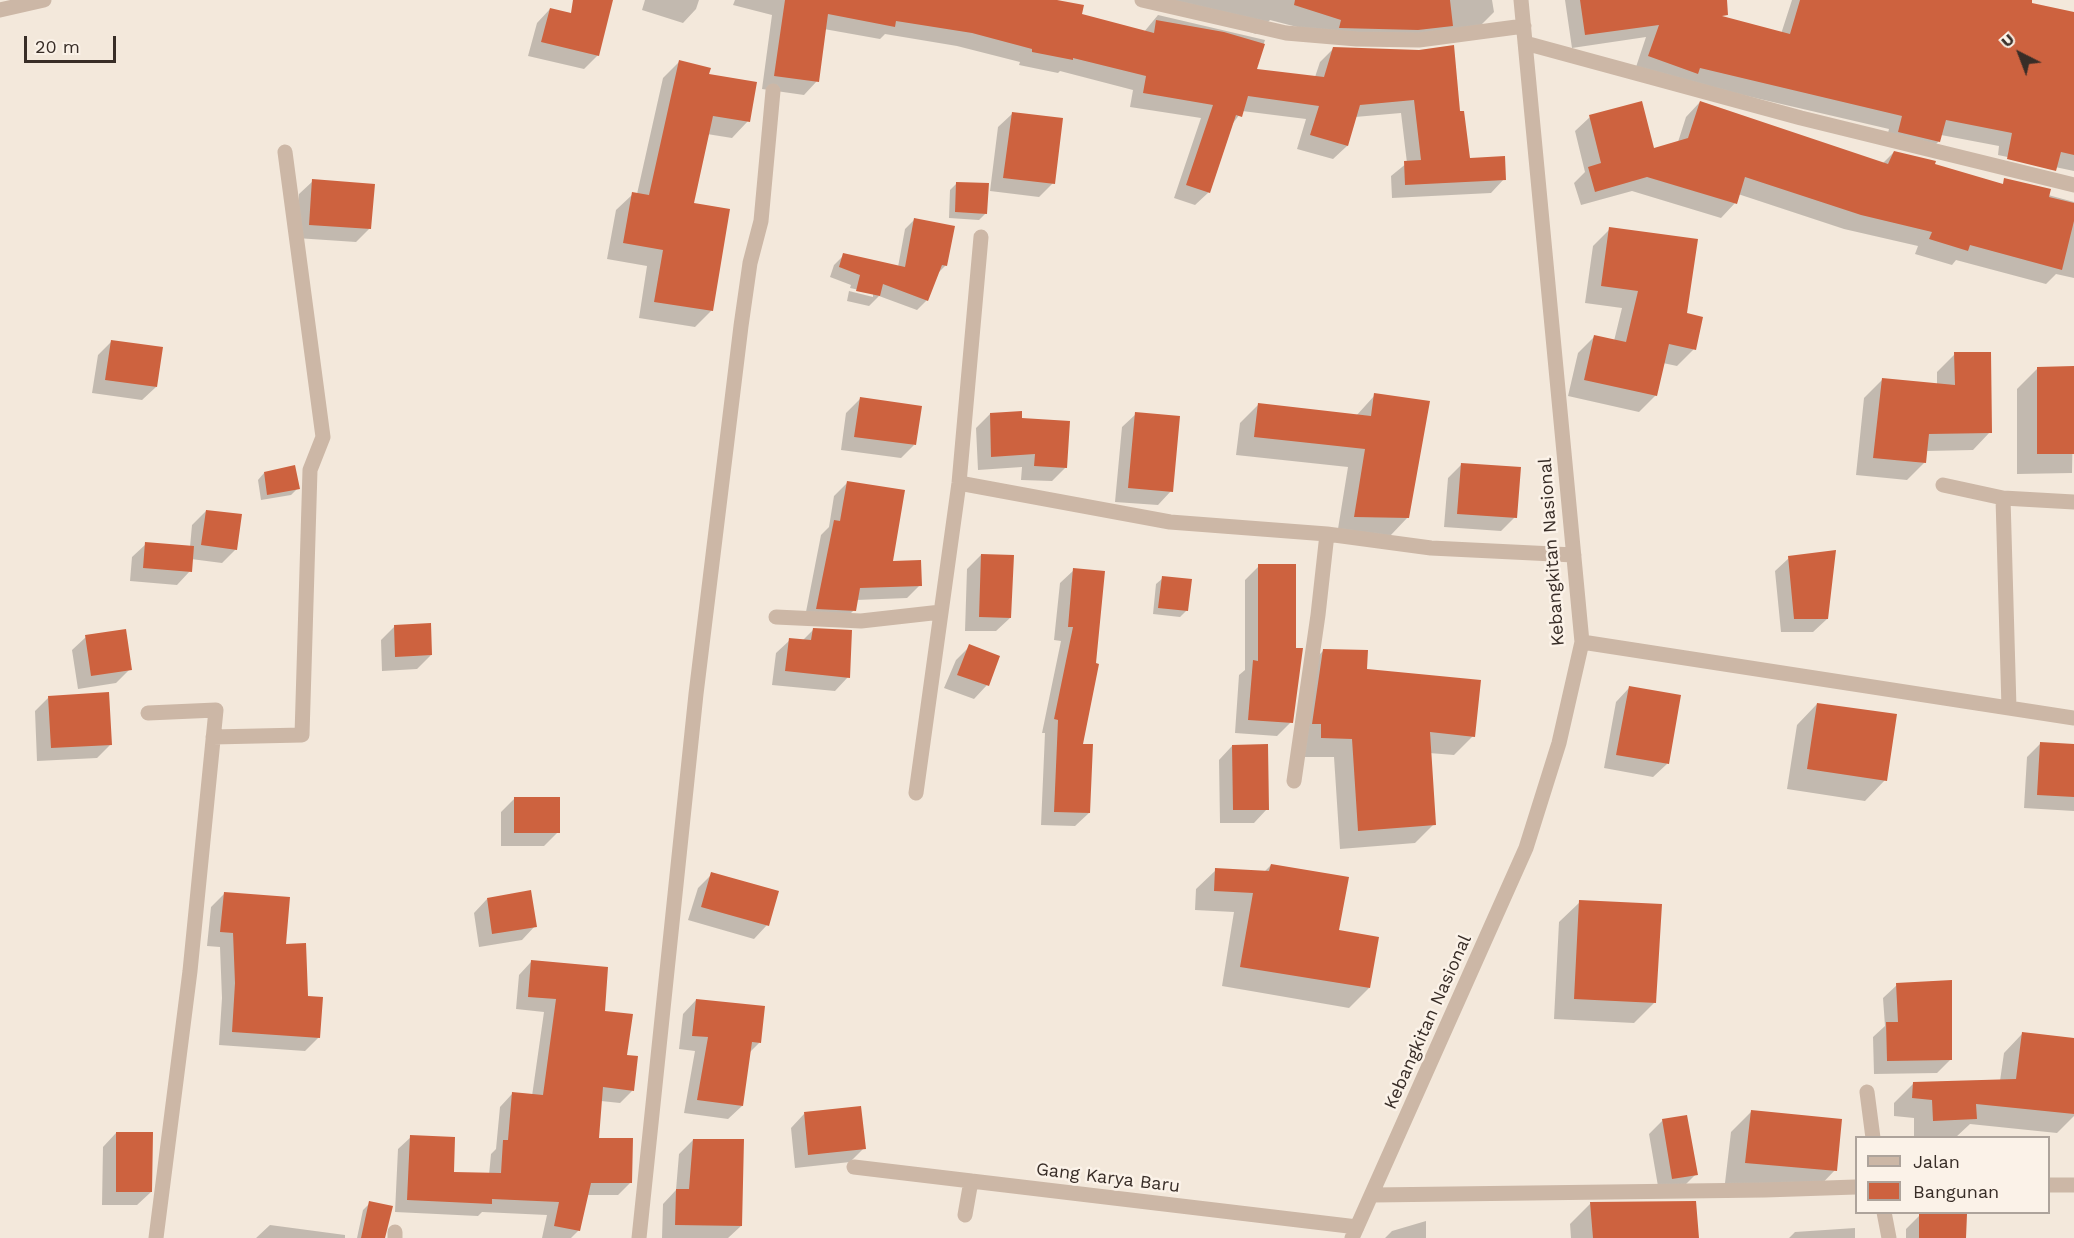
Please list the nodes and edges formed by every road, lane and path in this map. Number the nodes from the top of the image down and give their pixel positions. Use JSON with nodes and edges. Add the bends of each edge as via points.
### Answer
{"nodes":[{"id":1,"x":44,"y":0,"type":"edge"},
{"id":2,"x":1142,"y":0,"type":"edge"},
{"id":3,"x":1521,"y":0,"type":"edge"},
{"id":4,"x":0,"y":10,"type":"edge"},
{"id":5,"x":1524,"y":26,"type":"junction"},
{"id":6,"x":1526,"y":44,"type":"junction"},
{"id":7,"x":773,"y":92,"type":"dead end"},
{"id":8,"x":285,"y":152,"type":"dead end"},
{"id":9,"x":2074,"y":185,"type":"edge"},
{"id":10,"x":981,"y":237,"type":"dead end"},
{"id":11,"x":960,"y":483,"type":"junction"},
{"id":12,"x":1943,"y":485,"type":"dead end"},
{"id":13,"x":2003,"y":498,"type":"junction"},
{"id":14,"x":2074,"y":502,"type":"edge"},
{"id":15,"x":1327,"y":534,"type":"junction"},
{"id":16,"x":1574,"y":555,"type":"junction"},
{"id":17,"x":941,"y":612,"type":"junction"},
{"id":18,"x":776,"y":617,"type":"dead end"},
{"id":19,"x":1582,"y":642,"type":"junction"},
{"id":20,"x":2009,"y":708,"type":"junction"},
{"id":21,"x":148,"y":713,"type":"dead end"},
{"id":22,"x":2074,"y":718,"type":"edge"},
{"id":23,"x":213,"y":737,"type":"junction"},
{"id":24,"x":1294,"y":781,"type":"dead end"},
{"id":25,"x":916,"y":793,"type":"dead end"},
{"id":26,"x":1867,"y":1092,"type":"dead end"},
{"id":27,"x":1873,"y":1136,"type":"edge"},
{"id":28,"x":854,"y":1167,"type":"dead end"},
{"id":29,"x":971,"y":1181,"type":"junction"},
{"id":30,"x":2050,"y":1185,"type":"edge"},
{"id":31,"x":2074,"y":1185,"type":"edge"},
{"id":32,"x":1855,"y":1186,"type":"edge"},
{"id":33,"x":1373,"y":1196,"type":"junction"},
{"id":34,"x":1884,"y":1214,"type":"edge"},
{"id":35,"x":965,"y":1215,"type":"dead end"},
{"id":36,"x":1354,"y":1233,"type":"edge"},
{"id":37,"x":156,"y":1238,"type":"edge"},
{"id":38,"x":639,"y":1238,"type":"edge"},
{"id":39,"x":1889,"y":1238,"type":"edge"}],
"edges":[{"from":1,"to":4,"type":"street"},
{"from":2,"to":5,"type":"street","via":[[1286,33],[1357,39],[1419,40]]},
{"from":3,"to":5,"type":"street","name":"Kebangkitan Nasional"},
{"from":5,"to":6,"type":"street","name":"Kebangkitan Nasional"},
{"from":6,"to":9,"type":"street","via":[[1801,118]]},
{"from":6,"to":16,"type":"street","name":"Kebangkitan Nasional"},
{"from":7,"to":38,"type":"street","via":[[761,222],[750,262],[741,326],[696,694]]},
{"from":8,"to":23,"type":"street","via":[[323,437],[310,470],[302,735]]},
{"from":10,"to":11,"type":"street"},
{"from":11,"to":15,"type":"street","via":[[1170,522]]},
{"from":11,"to":17,"type":"street"},
{"from":12,"to":13,"type":"street"},
{"from":13,"to":14,"type":"street"},
{"from":13,"to":20,"type":"street"},
{"from":15,"to":16,"type":"street","via":[[1431,548]]},
{"from":15,"to":24,"type":"street"},
{"from":16,"to":19,"type":"street","name":"Kebangkitan Nasional"},
{"from":17,"to":18,"type":"street","via":[[861,621]]},
{"from":17,"to":25,"type":"street"},
{"from":19,"to":20,"type":"street"},
{"from":19,"to":33,"type":"street","name":"Kebangkitan Nasional","via":[[1559,743],[1526,848]]},
{"from":20,"to":22,"type":"street"},
{"from":21,"to":23,"type":"street","via":[[216,710]]},
{"from":23,"to":37,"type":"street","via":[[190,971]]},
{"from":26,"to":27,"type":"street"},
{"from":28,"to":29,"type":"street","name":"Gang Karya Baru"},
{"from":29,"to":35,"type":"street"},
{"from":29,"to":36,"type":"street","name":"Gang Karya Baru"},
{"from":30,"to":31,"type":"street"},
{"from":32,"to":33,"type":"street"},
{"from":33,"to":36,"type":"street","name":"Kebangkitan Nasional"},
{"from":34,"to":39,"type":"street"}]}
